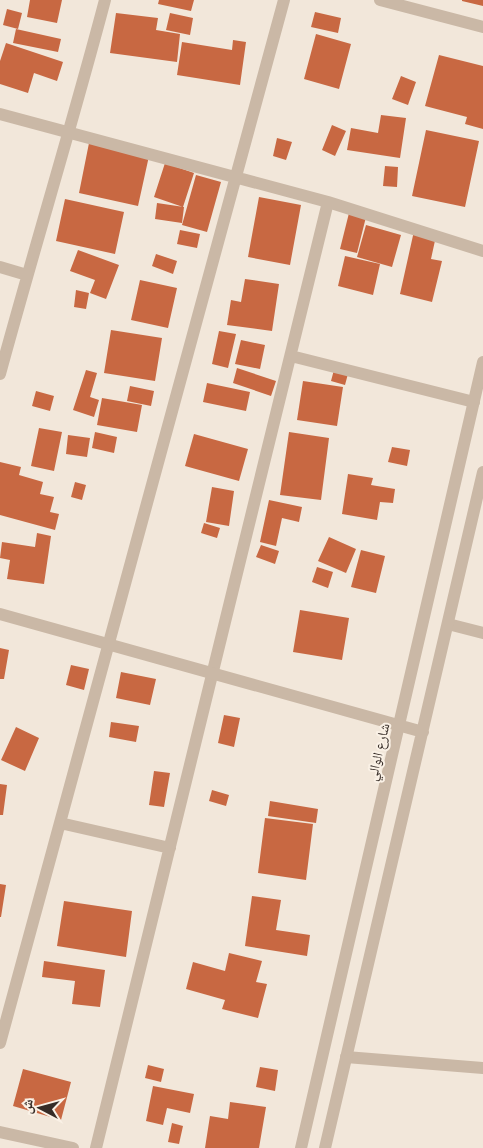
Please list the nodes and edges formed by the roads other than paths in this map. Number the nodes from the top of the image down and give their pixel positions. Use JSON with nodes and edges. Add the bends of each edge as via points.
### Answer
{"nodes":[{"id":1,"x":106,"y":0,"type":"edge"},
{"id":2,"x":284,"y":0,"type":"edge"},
{"id":3,"x":380,"y":0,"type":"edge"},
{"id":4,"x":483,"y":27,"type":"edge"},
{"id":5,"x":0,"y":114,"type":"edge"},
{"id":6,"x":70,"y":132,"type":"junction"},
{"id":7,"x":236,"y":178,"type":"junction"},
{"id":8,"x":328,"y":202,"type":"junction"},
{"id":9,"x":483,"y":251,"type":"edge"},
{"id":10,"x":0,"y":267,"type":"edge"},
{"id":11,"x":27,"y":275,"type":"junction"},
{"id":12,"x":291,"y":356,"type":"junction"},
{"id":13,"x":483,"y":362,"type":"edge"},
{"id":14,"x":0,"y":374,"type":"edge"},
{"id":15,"x":474,"y":402,"type":"junction"},
{"id":16,"x":483,"y":472,"type":"edge"},
{"id":17,"x":0,"y":614,"type":"edge"},
{"id":18,"x":448,"y":624,"type":"junction"},
{"id":19,"x":483,"y":633,"type":"edge"},
{"id":20,"x":109,"y":644,"type":"junction"},
{"id":21,"x":213,"y":673,"type":"junction"},
{"id":22,"x":399,"y":725,"type":"junction"},
{"id":23,"x":423,"y":732,"type":"junction"},
{"id":24,"x":60,"y":823,"type":"junction"},
{"id":25,"x":170,"y":848,"type":"junction"},
{"id":26,"x":0,"y":1043,"type":"edge"},
{"id":27,"x":346,"y":1057,"type":"junction"},
{"id":28,"x":483,"y":1068,"type":"edge"},
{"id":29,"x":0,"y":1132,"type":"edge"},
{"id":30,"x":73,"y":1148,"type":"edge"},
{"id":31,"x":96,"y":1148,"type":"edge"},
{"id":32,"x":300,"y":1148,"type":"edge"},
{"id":33,"x":325,"y":1148,"type":"edge"}],
"edges":[{"from":1,"to":6,"type":"street"},
{"from":2,"to":7,"type":"street"},
{"from":3,"to":4,"type":"street"},
{"from":5,"to":6,"type":"street"},
{"from":6,"to":7,"type":"street"},
{"from":6,"to":11,"type":"street"},
{"from":7,"to":8,"type":"street"},
{"from":7,"to":20,"type":"street"},
{"from":8,"to":9,"type":"street"},
{"from":8,"to":12,"type":"street"},
{"from":10,"to":11,"type":"street"},
{"from":11,"to":14,"type":"street"},
{"from":12,"to":15,"type":"street"},
{"from":12,"to":21,"type":"street"},
{"from":13,"to":15,"type":"street","name":"شارع الوالي"},
{"from":15,"to":22,"type":"street","name":"شارع الوالي"},
{"from":16,"to":18,"type":"street"},
{"from":17,"to":20,"type":"street"},
{"from":18,"to":19,"type":"street"},
{"from":18,"to":23,"type":"street"},
{"from":20,"to":21,"type":"street"},
{"from":20,"to":24,"type":"street"},
{"from":21,"to":22,"type":"street"},
{"from":21,"to":25,"type":"street"},
{"from":22,"to":23,"type":"street"},
{"from":22,"to":32,"type":"street","name":"شارع الوالي"},
{"from":23,"to":27,"type":"street"},
{"from":24,"to":25,"type":"street"},
{"from":24,"to":26,"type":"street"},
{"from":25,"to":31,"type":"street"},
{"from":27,"to":28,"type":"street"},
{"from":27,"to":33,"type":"street"},
{"from":29,"to":30,"type":"street"}]}
